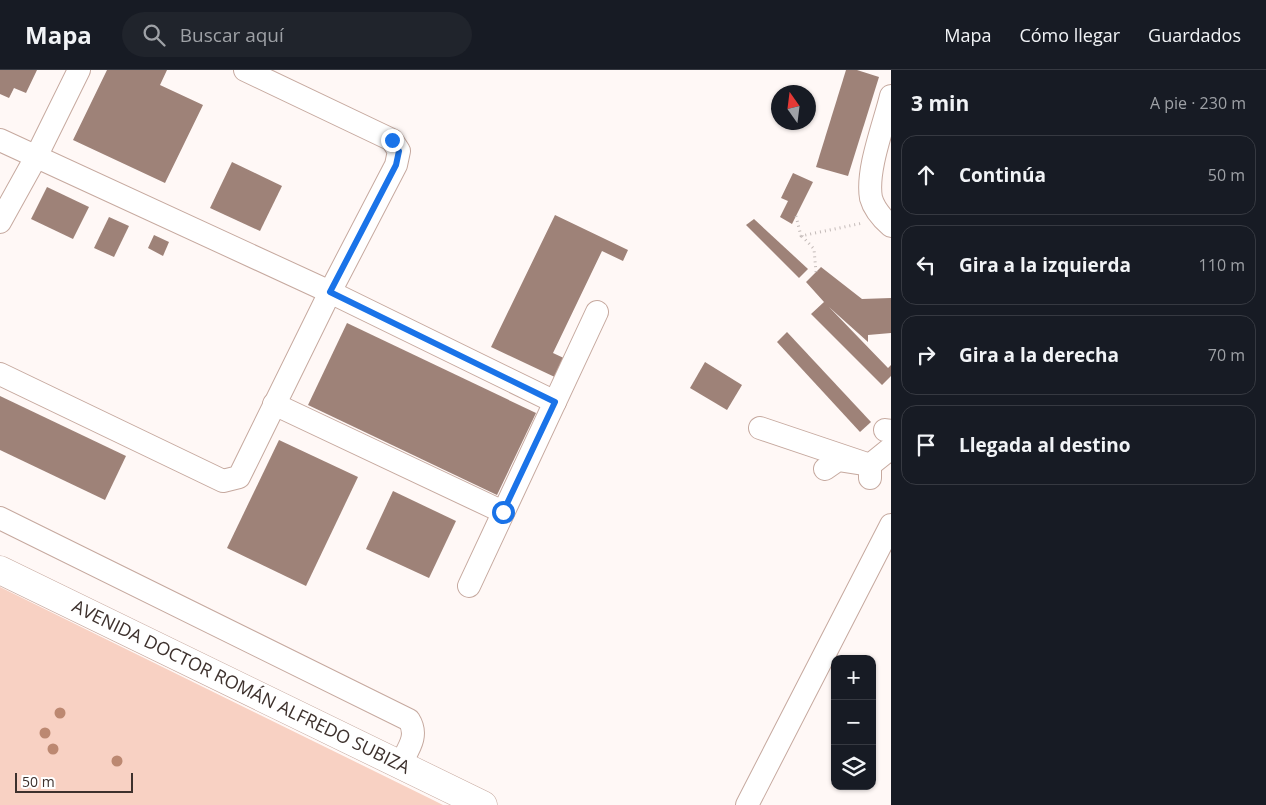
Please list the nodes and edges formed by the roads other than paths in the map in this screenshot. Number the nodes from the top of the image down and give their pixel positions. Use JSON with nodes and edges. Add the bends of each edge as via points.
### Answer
{"nodes":[{"id":1,"x":79,"y":70,"type":"edge"},
{"id":2,"x":245,"y":70,"type":"edge"},
{"id":3,"x":891,"y":96,"type":"edge"},
{"id":4,"x":0,"y":140,"type":"edge"},
{"id":5,"x":36,"y":157,"type":"junction"},
{"id":6,"x":0,"y":222,"type":"edge"},
{"id":7,"x":887,"y":223,"type":"edge"},
{"id":8,"x":330,"y":292,"type":"junction"},
{"id":9,"x":597,"y":312,"type":"dead end"},
{"id":10,"x":0,"y":374,"type":"edge"},
{"id":11,"x":555,"y":402,"type":"junction"},
{"id":12,"x":274,"y":404,"type":"junction"},
{"id":13,"x":760,"y":428,"type":"dead end"},
{"id":14,"x":889,"y":436,"type":"edge"},
{"id":15,"x":825,"y":469,"type":"dead end"},
{"id":16,"x":870,"y":471,"type":"junction"},
{"id":17,"x":503,"y":512,"type":"junction"},
{"id":18,"x":0,"y":518,"type":"edge"},
{"id":19,"x":891,"y":525,"type":"edge"},
{"id":20,"x":0,"y":570,"type":"edge"},
{"id":21,"x":469,"y":586,"type":"dead end"},
{"id":22,"x":400,"y":765,"type":"junction"},
{"id":23,"x":483,"y":805,"type":"edge"},
{"id":24,"x":747,"y":805,"type":"edge"}],
"edges":[{"from":1,"to":5,"type":"street"},
{"from":2,"to":8,"type":"street","via":[[392,140],[399,151],[396,165]]},
{"from":3,"to":7,"type":"street","via":[[870,180],[872,200]]},
{"from":4,"to":5,"type":"street"},
{"from":5,"to":6,"type":"street"},
{"from":5,"to":8,"type":"street"},
{"from":8,"to":11,"type":"street"},
{"from":8,"to":12,"type":"street"},
{"from":9,"to":11,"type":"street"},
{"from":10,"to":12,"type":"street","via":[[223,481],[239,477]]},
{"from":11,"to":17,"type":"street"},
{"from":12,"to":17,"type":"street"},
{"from":13,"to":16,"type":"street"},
{"from":14,"to":16,"type":"street"},
{"from":15,"to":16,"type":"street","via":[[838,460]]},
{"from":17,"to":21,"type":"street"},
{"from":18,"to":22,"type":"street","via":[[408,720],[414,728],[414,737]]},
{"from":19,"to":24,"type":"street"},
{"from":20,"to":22,"type":"main road","name":"AVENIDA DOCTOR ROMÁN ALFREDO SUBIZA"},
{"from":22,"to":23,"type":"main road","name":"AVENIDA DOCTOR ROMÁN ALFREDO SUBIZA"}]}
